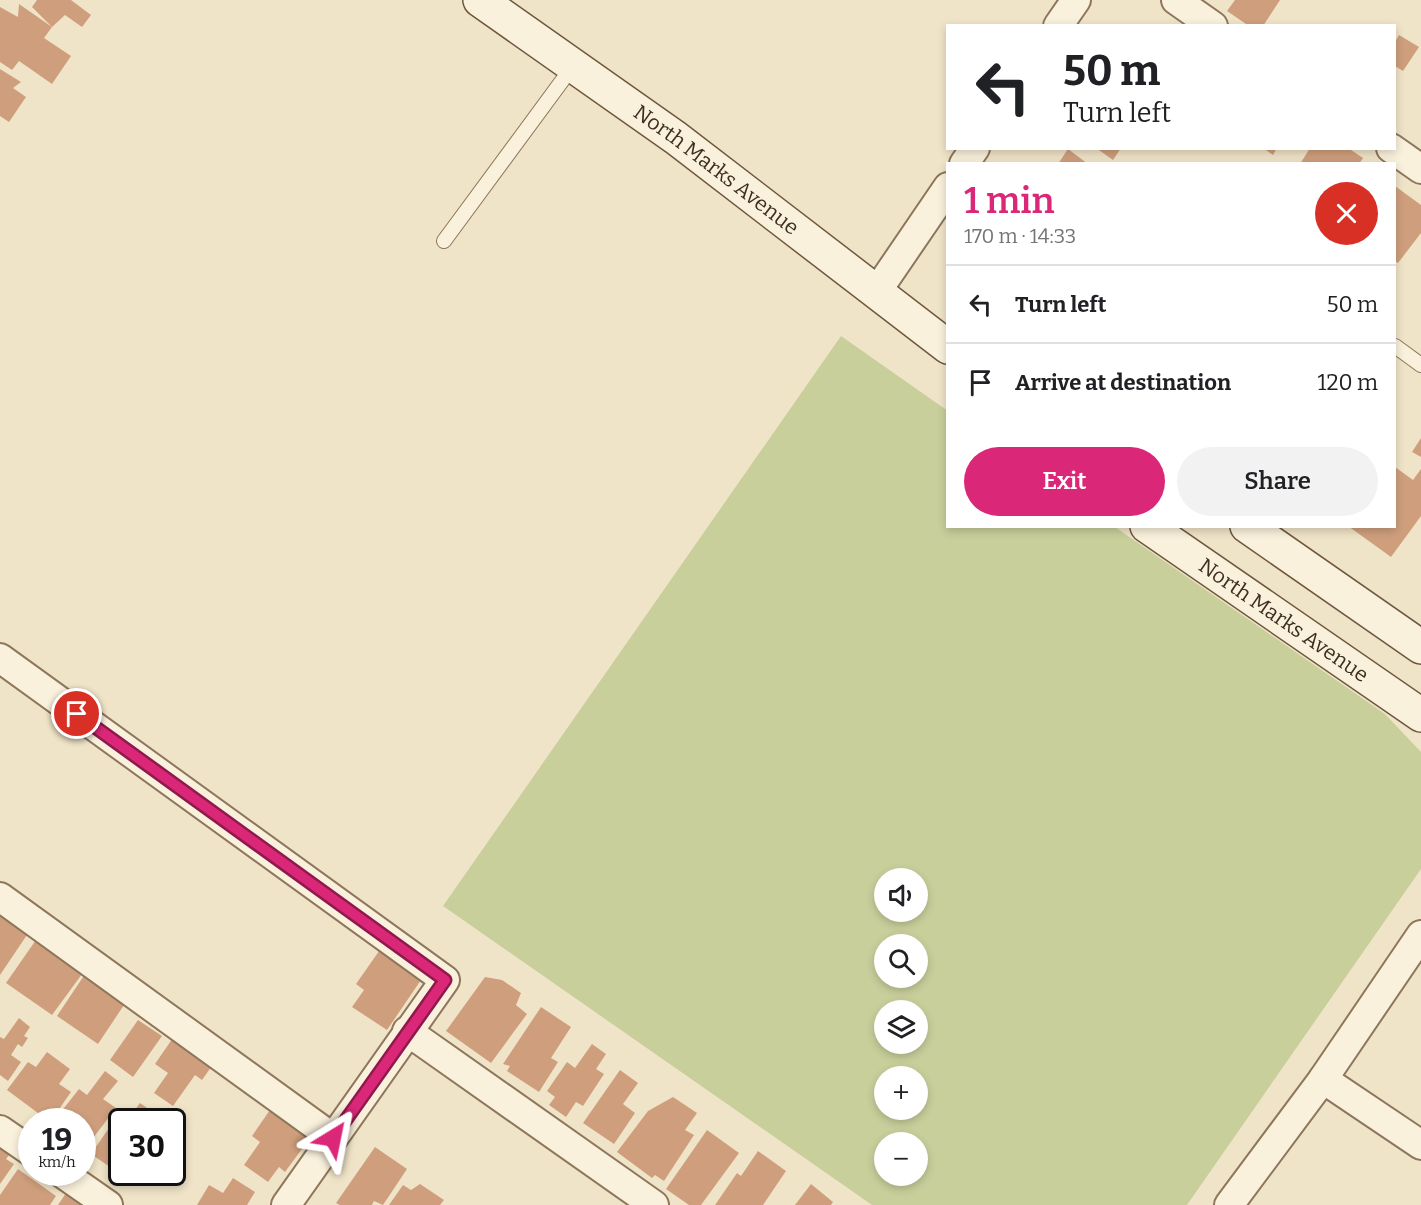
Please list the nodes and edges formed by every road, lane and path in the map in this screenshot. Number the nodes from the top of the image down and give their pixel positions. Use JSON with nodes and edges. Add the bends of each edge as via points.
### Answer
{"nodes":[{"id":1,"x":1076,"y":0,"type":"edge"},
{"id":2,"x":1176,"y":0,"type":"edge"},
{"id":3,"x":484,"y":1,"type":"edge"},
{"id":4,"x":1059,"y":24,"type":"edge"},
{"id":5,"x":1210,"y":24,"type":"edge"},
{"id":6,"x":573,"y":66,"type":"junction"},
{"id":7,"x":1394,"y":150,"type":"edge"},
{"id":8,"x":1421,"y":169,"type":"edge"},
{"id":9,"x":946,"y":191,"type":"edge"},
{"id":10,"x":444,"y":241,"type":"dead end"},
{"id":11,"x":877,"y":291,"type":"junction"},
{"id":12,"x":946,"y":345,"type":"edge"},
{"id":13,"x":1396,"y":347,"type":"edge"},
{"id":14,"x":1421,"y":364,"type":"edge"},
{"id":15,"x":1150,"y":528,"type":"edge"},
{"id":16,"x":1250,"y":528,"type":"edge"},
{"id":17,"x":1420,"y":645,"type":"edge"},
{"id":18,"x":0,"y":658,"type":"edge"},
{"id":19,"x":1421,"y":716,"type":"edge"},
{"id":20,"x":0,"y":897,"type":"edge"},
{"id":21,"x":1421,"y":935,"type":"edge"},
{"id":22,"x":407,"y":1031,"type":"junction"},
{"id":23,"x":1323,"y":1079,"type":"junction"},
{"id":24,"x":0,"y":1130,"type":"edge"},
{"id":25,"x":333,"y":1138,"type":"junction"},
{"id":26,"x":18,"y":1142,"type":"edge"},
{"id":27,"x":1421,"y":1145,"type":"edge"},
{"id":28,"x":81,"y":1186,"type":"edge"},
{"id":29,"x":292,"y":1203,"type":"edge"},
{"id":30,"x":108,"y":1205,"type":"edge"},
{"id":31,"x":654,"y":1205,"type":"edge"},
{"id":32,"x":1229,"y":1205,"type":"edge"}],
"edges":[{"from":1,"to":4,"type":"street"},
{"from":2,"to":5,"type":"street"},
{"from":3,"to":6,"type":"main road","name":"North Marks Avenue"},
{"from":6,"to":10,"type":"lane"},
{"from":6,"to":11,"type":"main road","name":"North Marks Avenue","via":[[685,145]]},
{"from":7,"to":8,"type":"street"},
{"from":9,"to":11,"type":"street"},
{"from":11,"to":12,"type":"main road","name":"North Marks Avenue"},
{"from":13,"to":14,"type":"lane"},
{"from":15,"to":19,"type":"main road","name":"North Marks Avenue"},
{"from":16,"to":17,"type":"main road"},
{"from":18,"to":22,"type":"street","via":[[445,980]]},
{"from":20,"to":25,"type":"street"},
{"from":21,"to":23,"type":"street"},
{"from":22,"to":25,"type":"street"},
{"from":22,"to":31,"type":"street"},
{"from":23,"to":27,"type":"street"},
{"from":23,"to":32,"type":"street"},
{"from":24,"to":26,"type":"street"},
{"from":25,"to":29,"type":"street"},
{"from":28,"to":30,"type":"street"}]}
